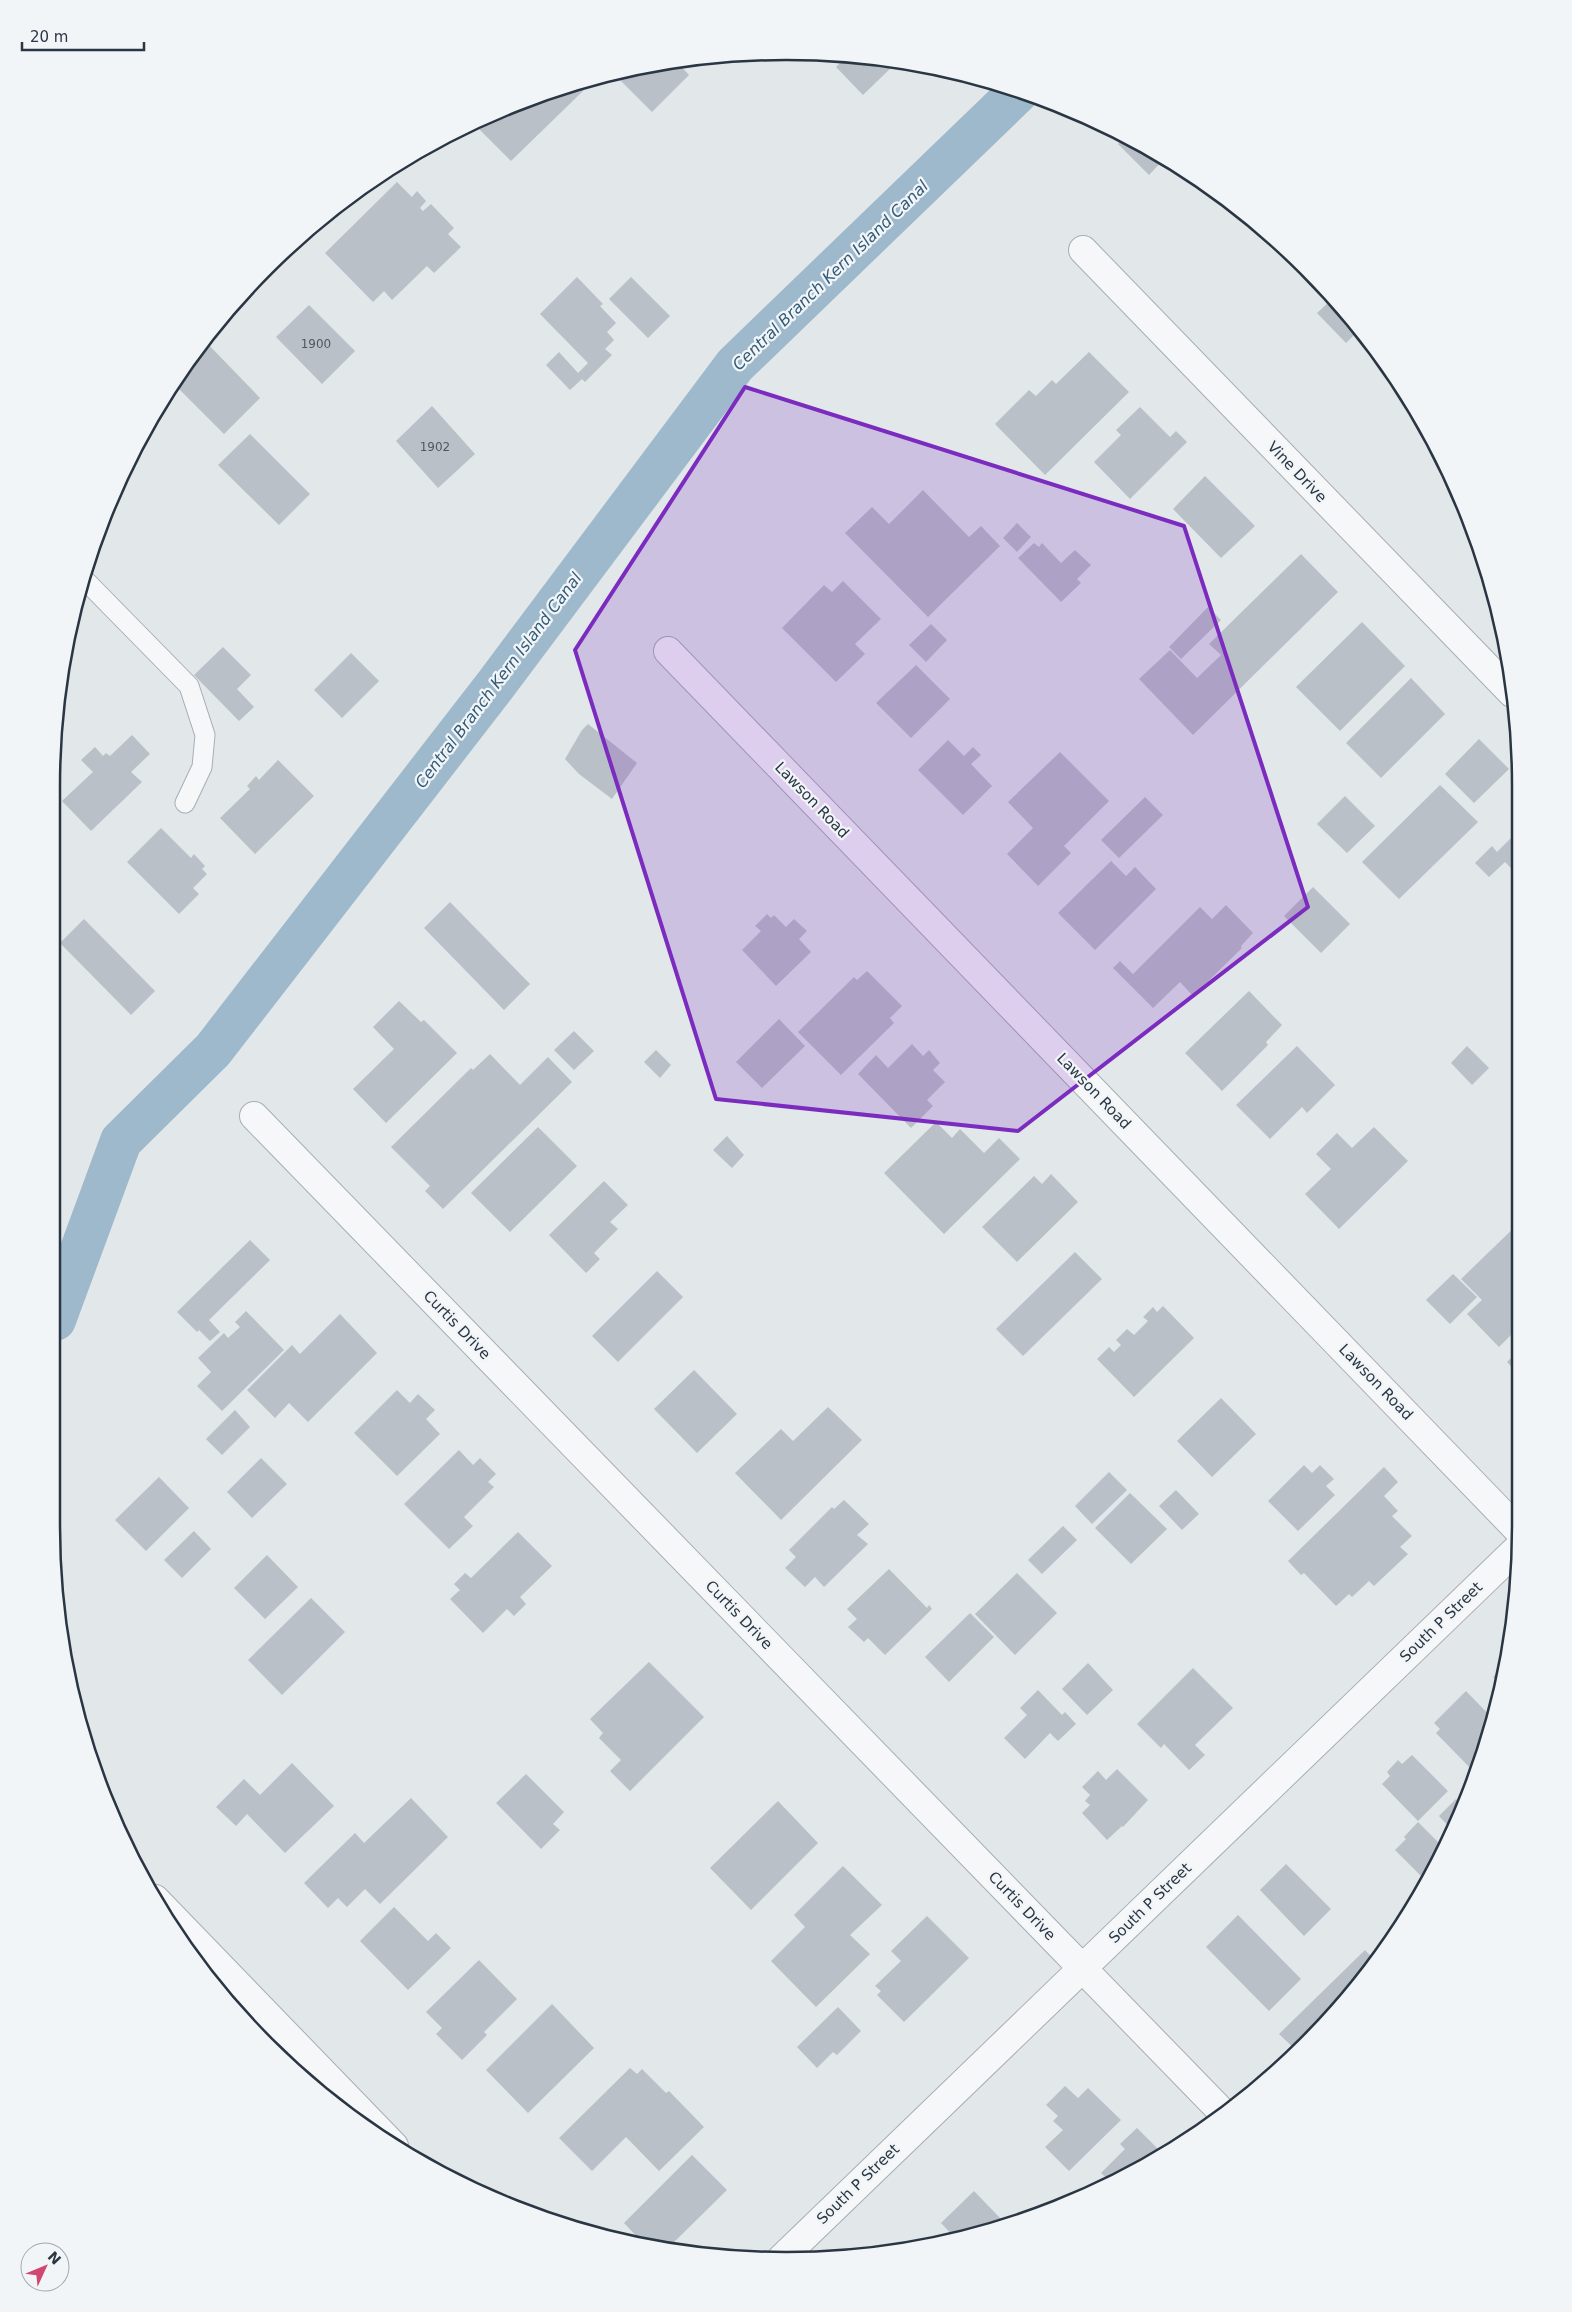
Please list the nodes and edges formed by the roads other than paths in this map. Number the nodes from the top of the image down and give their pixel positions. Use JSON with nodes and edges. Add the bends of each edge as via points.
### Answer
{"nodes":[{"id":1,"x":1083,"y":250,"type":"dead end"},
{"id":2,"x":89,"y":584,"type":"edge"},
{"id":3,"x":668,"y":651,"type":"dead end"},
{"id":4,"x":1505,"y":686,"type":"edge"},
{"id":5,"x":185,"y":803,"type":"dead end"},
{"id":6,"x":254,"y":1116,"type":"dead end"},
{"id":7,"x":1512,"y":1524,"type":"edge"},
{"id":8,"x":1511,"y":1555,"type":"edge"},
{"id":9,"x":178,"y":1923,"type":"edge"},
{"id":10,"x":1083,"y":1968,"type":"junction"},
{"id":11,"x":1219,"y":2109,"type":"edge"},
{"id":12,"x":368,"y":2119,"type":"edge"},
{"id":13,"x":788,"y":2252,"type":"edge"}],
"edges":[{"from":1,"to":4,"type":"street","name":"Vine Drive"},
{"from":2,"to":5,"type":"lane","via":[[189,686],[205,735],[202,767]]},
{"from":3,"to":7,"type":"street","name":"Lawson Road"},
{"from":6,"to":10,"type":"street","name":"Curtis Drive"},
{"from":8,"to":10,"type":"street","name":"South P Street"},
{"from":9,"to":12,"type":"street"},
{"from":10,"to":11,"type":"street","name":"Curtis Drive"},
{"from":10,"to":13,"type":"street","name":"South P Street"}]}
